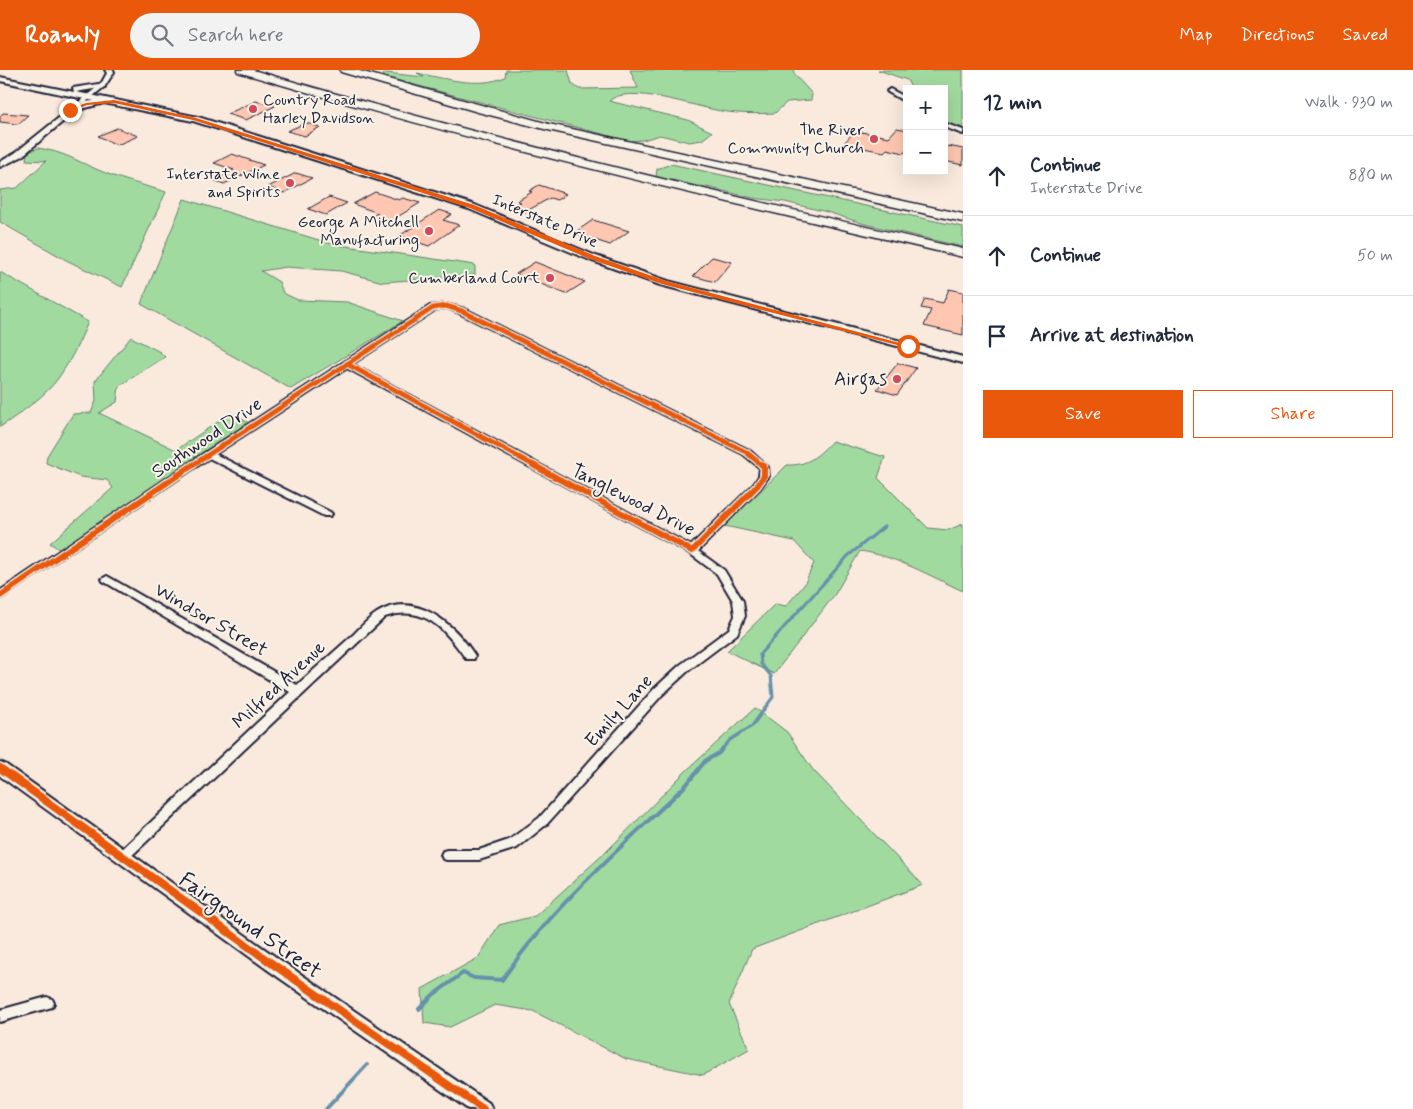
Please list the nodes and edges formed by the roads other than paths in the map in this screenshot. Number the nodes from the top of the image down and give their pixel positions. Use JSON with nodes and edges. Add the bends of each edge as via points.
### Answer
{"nodes":[{"id":1,"x":108,"y":70,"type":"edge"},
{"id":2,"x":242,"y":70,"type":"edge"},
{"id":3,"x":344,"y":70,"type":"edge"},
{"id":4,"x":0,"y":79,"type":"edge"},
{"id":5,"x":102,"y":85,"type":"junction"},
{"id":6,"x":59,"y":91,"type":"junction"},
{"id":7,"x":890,"y":91,"type":"dead end"},
{"id":8,"x":87,"y":96,"type":"junction"},
{"id":9,"x":903,"y":99,"type":"edge"},
{"id":10,"x":114,"y":101,"type":"junction"},
{"id":11,"x":70,"y":110,"type":"junction"},
{"id":12,"x":948,"y":126,"type":"edge"},
{"id":13,"x":963,"y":132,"type":"edge"},
{"id":14,"x":0,"y":165,"type":"edge"},
{"id":15,"x":963,"y":218,"type":"edge"},
{"id":16,"x":963,"y":253,"type":"edge"},
{"id":17,"x":433,"y":308,"type":"joint"},
{"id":18,"x":963,"y":360,"type":"edge"},
{"id":19,"x":346,"y":364,"type":"junction"},
{"id":20,"x":209,"y":454,"type":"junction"},
{"id":21,"x":327,"y":514,"type":"dead end"},
{"id":22,"x":692,"y":550,"type":"junction"},
{"id":23,"x":107,"y":579,"type":"dead end"},
{"id":24,"x":0,"y":596,"type":"edge"},
{"id":25,"x":470,"y":656,"type":"dead end"},
{"id":26,"x":298,"y":691,"type":"junction"},
{"id":27,"x":0,"y":768,"type":"edge"},
{"id":28,"x":447,"y":855,"type":"dead end"},
{"id":29,"x":123,"y":856,"type":"junction"},
{"id":30,"x":47,"y":1002,"type":"dead end"},
{"id":31,"x":0,"y":1016,"type":"edge"},
{"id":32,"x":482,"y":1109,"type":"edge"}],
"edges":[{"from":1,"to":5,"type":"street","via":[[111,72],[109,78]]},
{"from":2,"to":16,"type":"highway","via":[[528,151]]},
{"from":3,"to":15,"type":"highway","via":[[548,127]]},
{"from":4,"to":6,"type":"main road","name":"Interstate Drive"},
{"from":5,"to":6,"type":"main road"},
{"from":5,"to":8,"type":"street"},
{"from":6,"to":8,"type":"main road","name":"Interstate Drive"},
{"from":7,"to":9,"type":"street"},
{"from":8,"to":10,"type":"main road","name":"Interstate Drive"},
{"from":8,"to":11,"type":"street"},
{"from":10,"to":11,"type":"main road","via":[[86,104]]},
{"from":10,"to":18,"type":"main road","name":"Interstate Drive","via":[[195,119],[472,206],[592,258],[664,282]]},
{"from":11,"to":14,"type":"street","via":[[18,155]]},
{"from":12,"to":13,"type":"street"},
{"from":17,"to":19,"type":"street","name":"Southwood Drive"},
{"from":17,"to":22,"type":"street","name":"Tanglewood Drive","via":[[446,306],[462,311],[756,458],[764,467],[764,476]]},
{"from":19,"to":20,"type":"street","name":"Southwood Drive"},
{"from":19,"to":22,"type":"street","name":"Tanglewood Drive"},
{"from":20,"to":21,"type":"street"},
{"from":20,"to":24,"type":"street","name":"Southwood Drive"},
{"from":22,"to":28,"type":"street","name":"Emily Lane","via":[[721,572],[738,601],[740,616],[733,631],[658,692],[543,821],[513,844],[479,855]]},
{"from":23,"to":26,"type":"street","name":"Windsor Street"},
{"from":25,"to":26,"type":"street","name":"Milfred Avenue","via":[[455,636],[433,617],[408,608],[394,609],[381,615]]},
{"from":26,"to":29,"type":"street","name":"Milfred Avenue"},
{"from":27,"to":29,"type":"street","name":"Fairground Street"},
{"from":29,"to":32,"type":"street","name":"Fairground Street"},
{"from":30,"to":31,"type":"street"}]}
